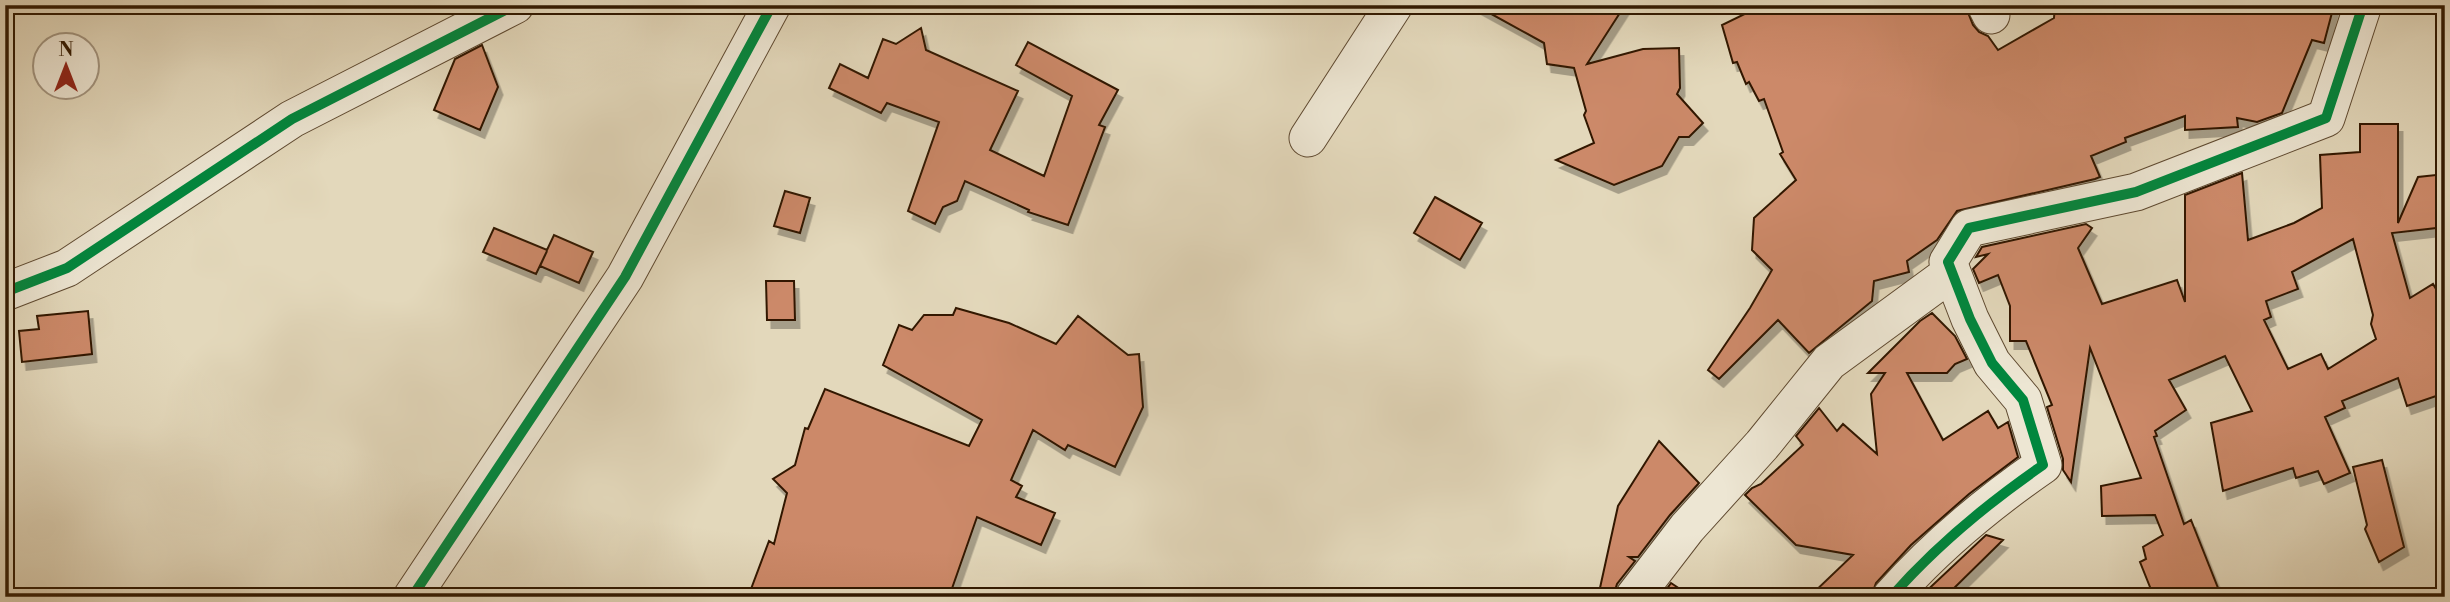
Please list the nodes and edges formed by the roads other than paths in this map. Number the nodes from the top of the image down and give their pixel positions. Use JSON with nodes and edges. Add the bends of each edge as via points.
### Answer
{"nodes":[{"id":1,"x":515,"y":5,"type":"edge"},
{"id":2,"x":772,"y":5,"type":"edge"},
{"id":3,"x":1394,"y":5,"type":"edge"},
{"id":4,"x":2363,"y":5,"type":"edge"},
{"id":5,"x":1308,"y":138,"type":"dead end"},
{"id":6,"x":1952,"y":272,"type":"junction"},
{"id":7,"x":5,"y":292,"type":"edge"},
{"id":8,"x":412,"y":597,"type":"edge"},
{"id":9,"x":1634,"y":597,"type":"edge"},
{"id":10,"x":1891,"y":597,"type":"edge"}],
"edges":[{"from":1,"to":7,"type":"street","via":[[292,119],[67,268]]},
{"from":2,"to":8,"type":"street","via":[[625,278]]},
{"from":3,"to":5,"type":"street"},
{"from":4,"to":6,"type":"street","via":[[2326,118],[2136,192],[1969,228],[1948,261]]},
{"from":6,"to":9,"type":"street","via":[[1829,362]]},
{"from":6,"to":10,"type":"street","via":[[1992,363],[2023,400],[2043,465],[2000,494]]}]}
